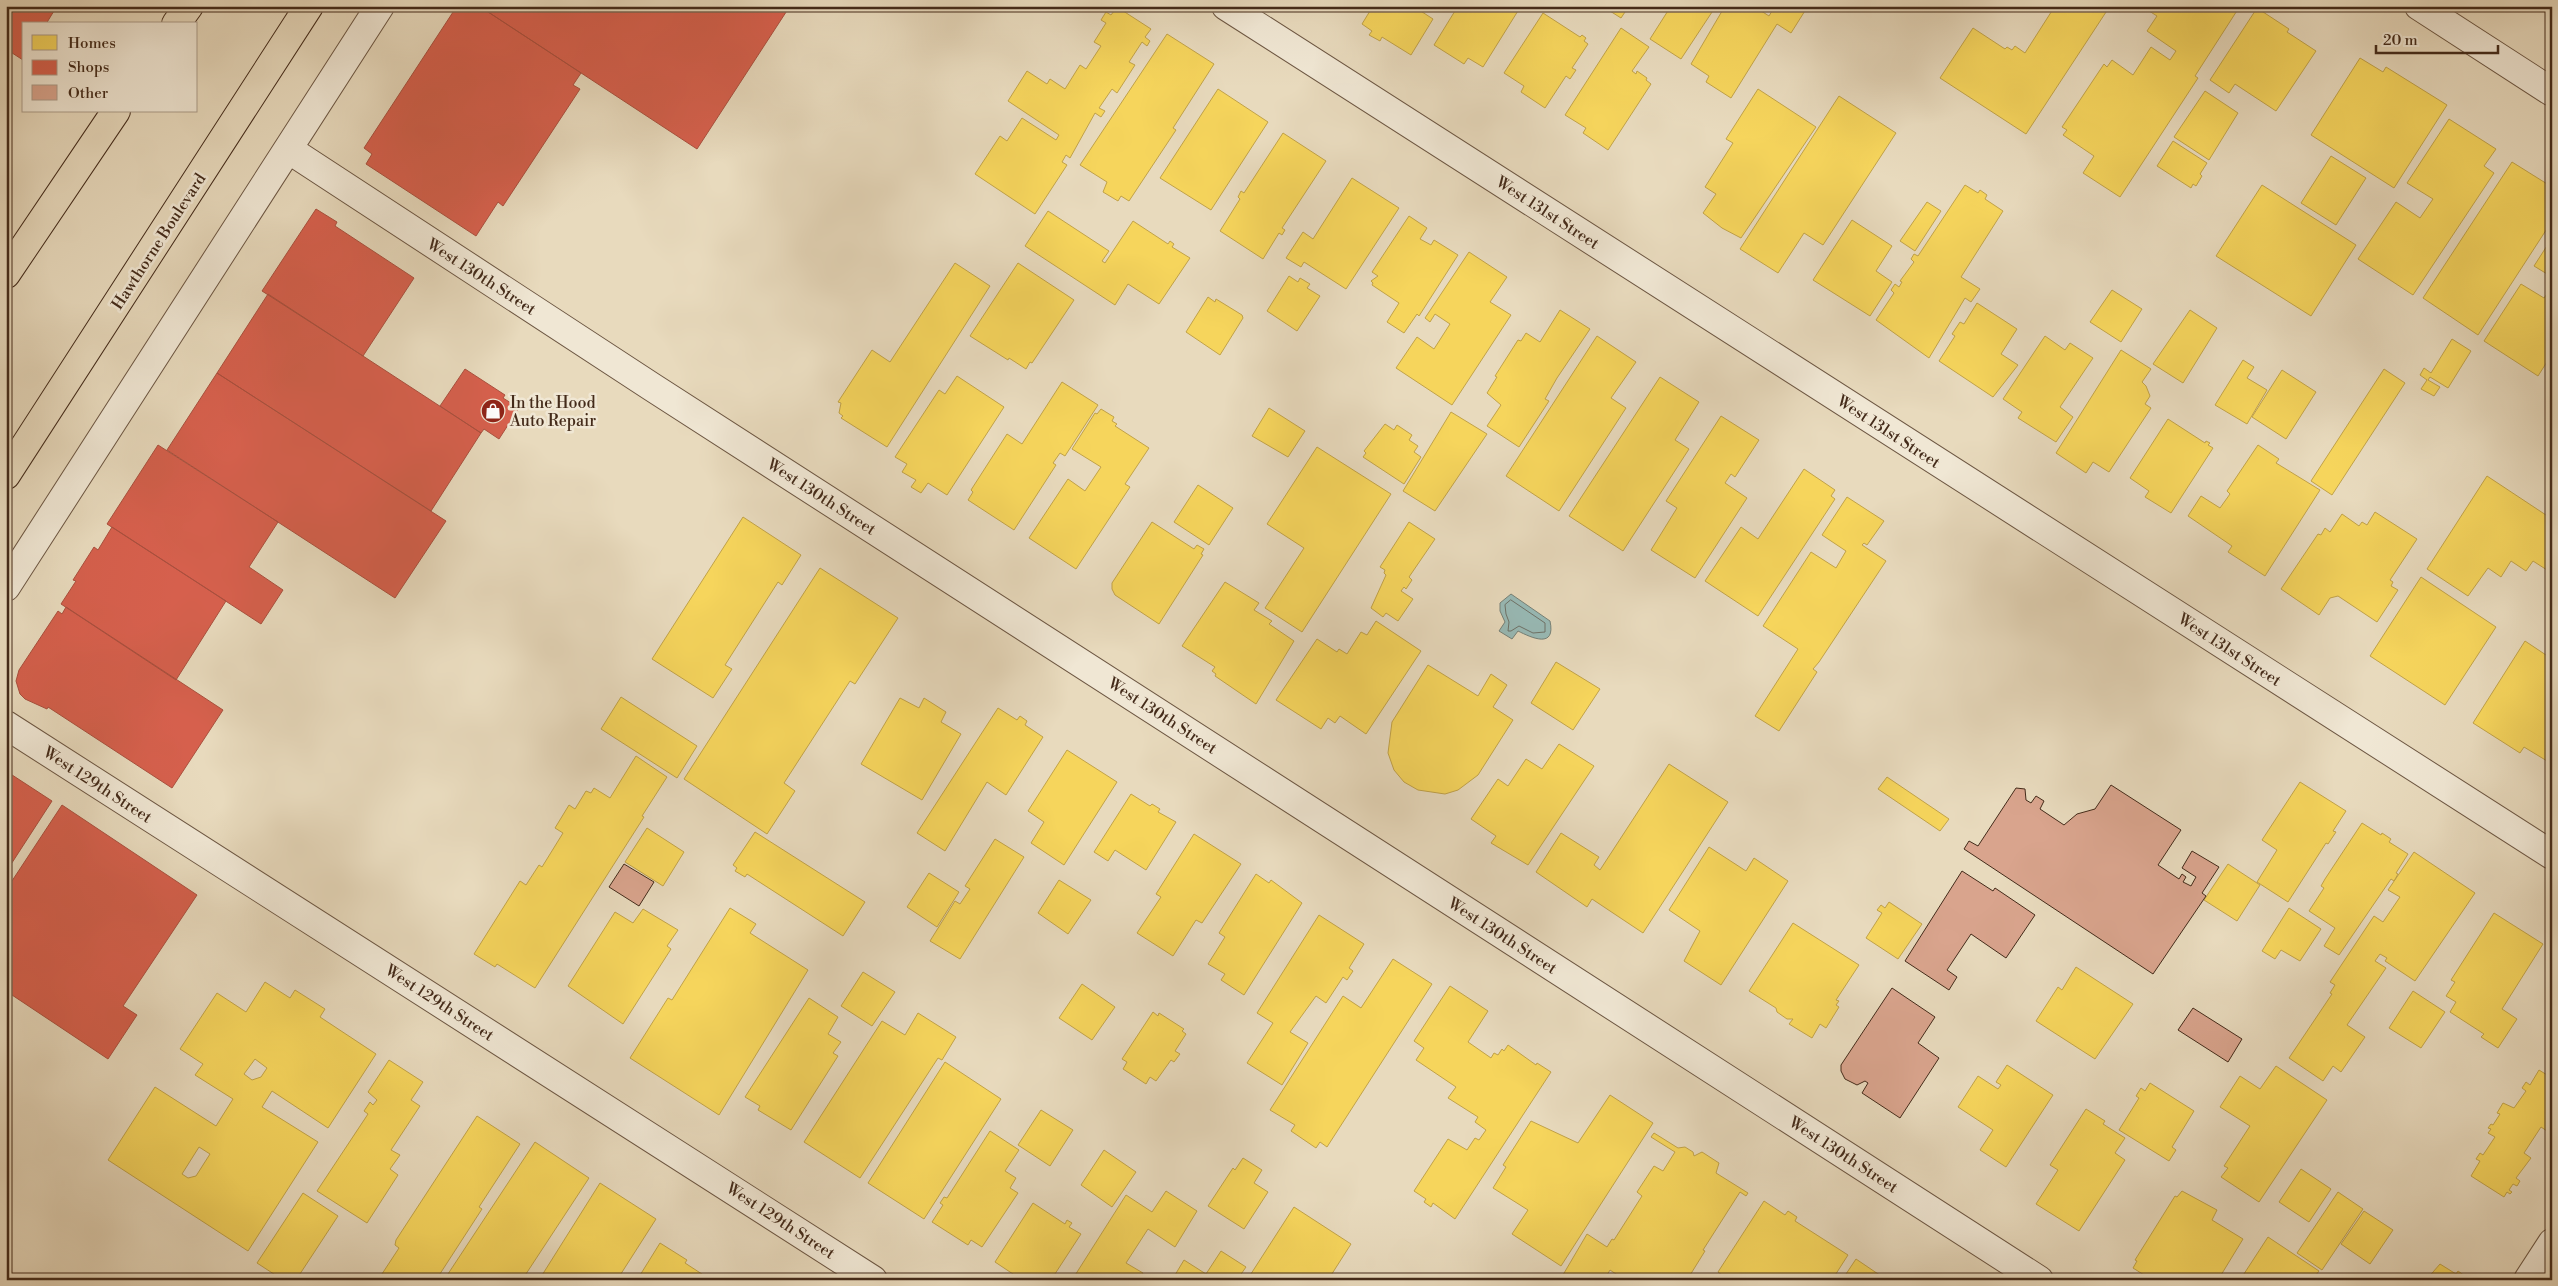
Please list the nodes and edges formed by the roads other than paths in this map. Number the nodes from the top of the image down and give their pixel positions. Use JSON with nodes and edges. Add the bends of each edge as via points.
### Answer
{"nodes":[{"id":1,"x":189,"y":6,"type":"edge"},
{"id":2,"x":309,"y":6,"type":"edge"},
{"id":3,"x":380,"y":6,"type":"edge"},
{"id":4,"x":1226,"y":6,"type":"edge"},
{"id":5,"x":2420,"y":6,"type":"edge"},
{"id":6,"x":177,"y":22,"type":"edge"},
{"id":7,"x":2552,"y":92,"type":"edge"},
{"id":8,"x":115,"y":112,"type":"edge"},
{"id":9,"x":288,"y":149,"type":"junction"},
{"id":10,"x":6,"y":274,"type":"edge"},
{"id":11,"x":6,"y":475,"type":"edge"},
{"id":12,"x":6,"y":588,"type":"edge"},
{"id":13,"x":6,"y":724,"type":"edge"},
{"id":14,"x":2552,"y":855,"type":"edge"},
{"id":15,"x":2552,"y":1243,"type":"edge"},
{"id":16,"x":873,"y":1280,"type":"edge"},
{"id":17,"x":2039,"y":1280,"type":"edge"},
{"id":18,"x":2528,"y":1280,"type":"edge"}],
"edges":[{"from":1,"to":6,"type":"main road"},
{"from":2,"to":11,"type":"main road","name":"Hawthorne Boulevard"},
{"from":3,"to":9,"type":"street"},
{"from":4,"to":14,"type":"street","name":"West 131st Street"},
{"from":5,"to":7,"type":"street"},
{"from":8,"to":10,"type":"main road"},
{"from":9,"to":12,"type":"street"},
{"from":9,"to":17,"type":"street","name":"West 130th Street"},
{"from":13,"to":16,"type":"street","name":"West 129th Street"},
{"from":15,"to":18,"type":"street"}]}
